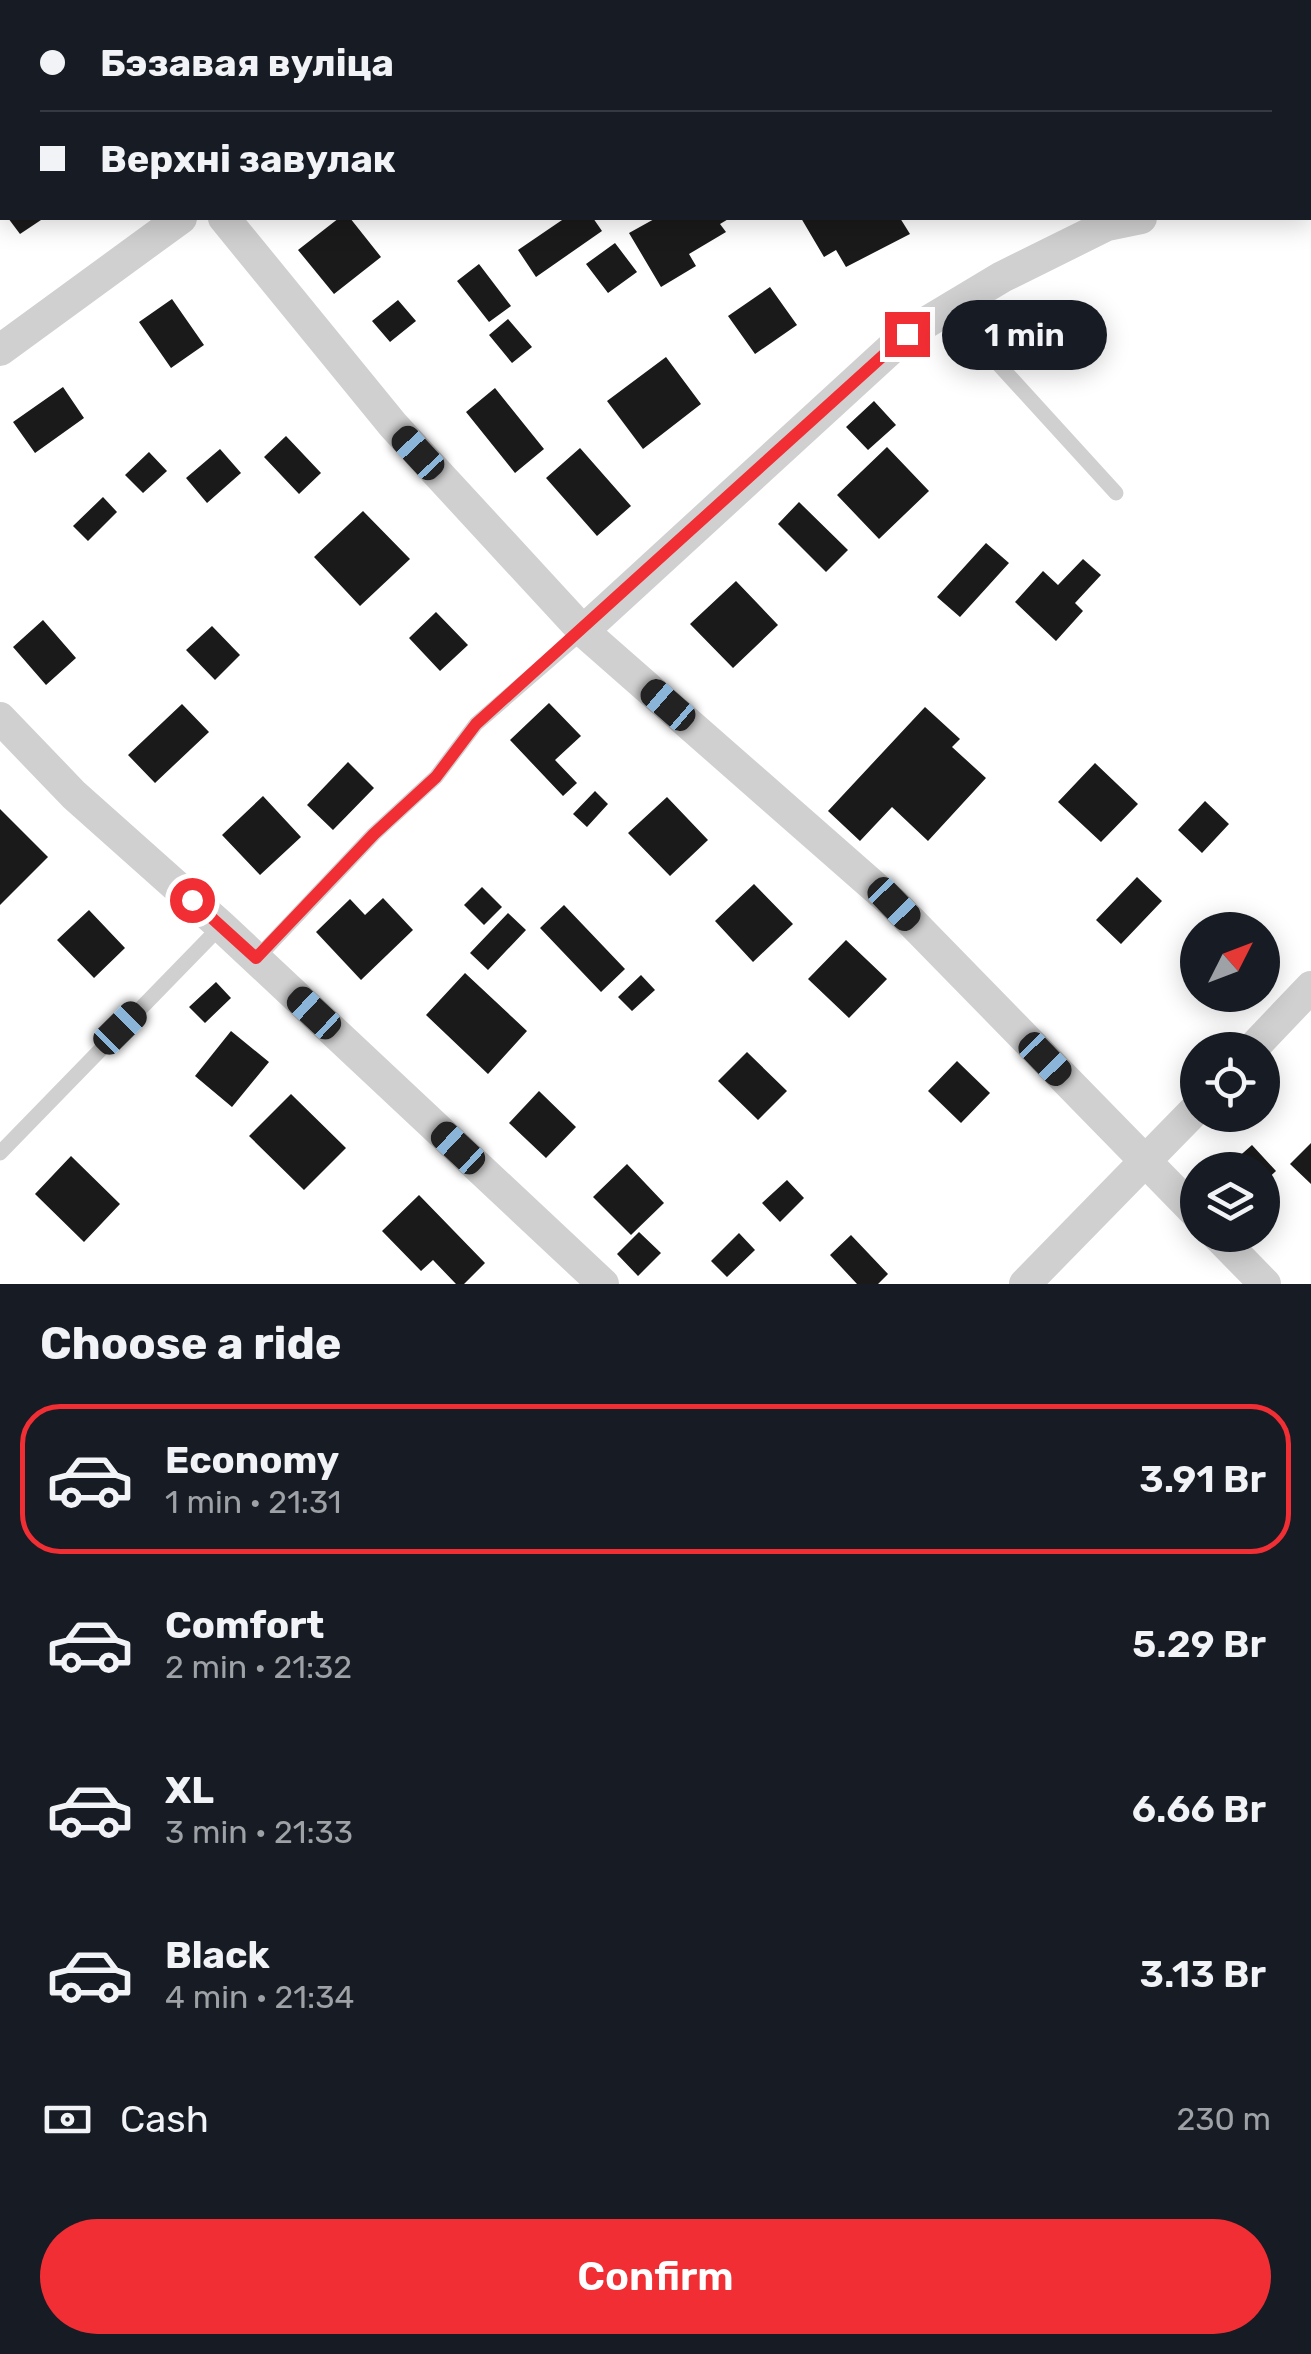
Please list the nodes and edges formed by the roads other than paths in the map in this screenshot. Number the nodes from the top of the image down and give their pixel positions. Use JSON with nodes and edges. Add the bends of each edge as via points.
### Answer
{"nodes":[{"id":1,"x":178,"y":220,"type":"edge"},
{"id":2,"x":226,"y":220,"type":"edge"},
{"id":3,"x":1131,"y":220,"type":"edge"},
{"id":4,"x":948,"y":309,"type":"junction"},
{"id":5,"x":0,"y":350,"type":"edge"},
{"id":6,"x":1116,"y":494,"type":"dead end"},
{"id":7,"x":583,"y":631,"type":"junction"},
{"id":8,"x":0,"y":718,"type":"edge"},
{"id":9,"x":221,"y":926,"type":"junction"},
{"id":10,"x":256,"y":958,"type":"junction"},
{"id":11,"x":1311,"y":987,"type":"edge"},
{"id":12,"x":1268,"y":1032,"type":"edge"},
{"id":13,"x":1180,"y":1126,"type":"edge"},
{"id":14,"x":0,"y":1153,"type":"edge"},
{"id":15,"x":1146,"y":1162,"type":"junction"},
{"id":16,"x":1180,"y":1197,"type":"edge"},
{"id":17,"x":1234,"y":1252,"type":"edge"},
{"id":18,"x":603,"y":1284,"type":"edge"},
{"id":19,"x":1025,"y":1284,"type":"edge"},
{"id":20,"x":1265,"y":1284,"type":"edge"}],
"edges":[{"from":1,"to":5,"type":"street"},
{"from":2,"to":7,"type":"street","via":[[392,425]]},
{"from":3,"to":4,"type":"street","via":[[1107,225]]},
{"from":4,"to":6,"type":"lane"},
{"from":4,"to":7,"type":"street","via":[[907,334]]},
{"from":7,"to":10,"type":"lane","via":[[476,724],[436,777]]},
{"from":7,"to":15,"type":"street","via":[[894,904]]},
{"from":8,"to":9,"type":"street","via":[[74,795]]},
{"from":9,"to":10,"type":"street"},
{"from":9,"to":14,"type":"lane"},
{"from":10,"to":18,"type":"street"},
{"from":11,"to":12,"type":"street"},
{"from":13,"to":15,"type":"street"},
{"from":15,"to":16,"type":"street"},
{"from":15,"to":19,"type":"street"},
{"from":17,"to":20,"type":"street"}]}
